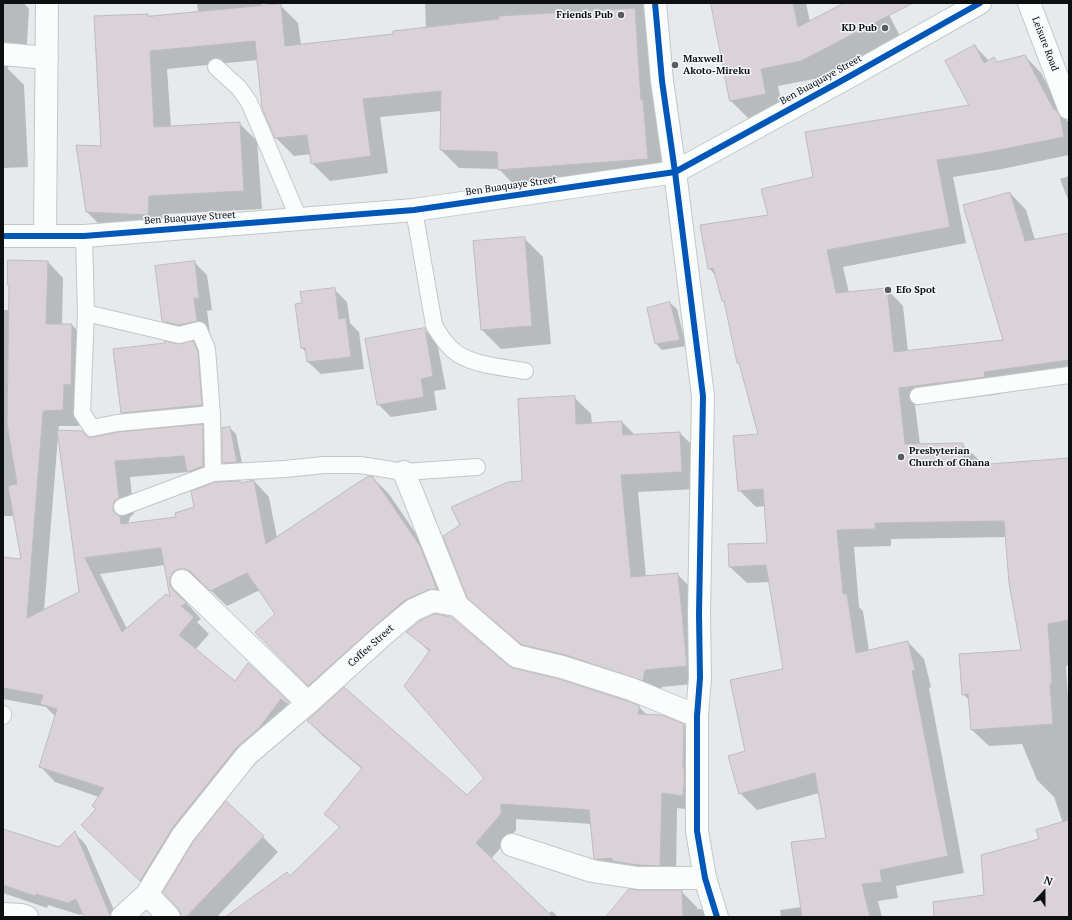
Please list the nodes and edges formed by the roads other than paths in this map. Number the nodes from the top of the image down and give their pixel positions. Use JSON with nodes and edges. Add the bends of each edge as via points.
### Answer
{"nodes":[{"id":1,"x":47,"y":3,"type":"edge"},
{"id":2,"x":655,"y":3,"type":"edge"},
{"id":3,"x":980,"y":3,"type":"edge"},
{"id":4,"x":1029,"y":3,"type":"edge"},
{"id":5,"x":3,"y":54,"type":"edge"},
{"id":6,"x":46,"y":58,"type":"junction"},
{"id":7,"x":216,"y":67,"type":"dead end"},
{"id":8,"x":1069,"y":108,"type":"edge"},
{"id":9,"x":675,"y":172,"type":"junction"},
{"id":10,"x":414,"y":210,"type":"junction"},
{"id":11,"x":299,"y":219,"type":"junction"},
{"id":12,"x":3,"y":236,"type":"edge"},
{"id":13,"x":45,"y":236,"type":"junction"},
{"id":14,"x":84,"y":236,"type":"junction"},
{"id":15,"x":86,"y":313,"type":"junction"},
{"id":16,"x":525,"y":371,"type":"dead end"},
{"id":17,"x":1069,"y":376,"type":"edge"},
{"id":18,"x":918,"y":396,"type":"dead end"},
{"id":19,"x":212,"y":414,"type":"junction"},
{"id":20,"x":477,"y":467,"type":"dead end"},
{"id":21,"x":404,"y":472,"type":"junction"},
{"id":22,"x":213,"y":473,"type":"junction"},
{"id":23,"x":122,"y":507,"type":"dead end"},
{"id":24,"x":182,"y":581,"type":"dead end"},
{"id":25,"x":457,"y":605,"type":"junction"},
{"id":26,"x":308,"y":703,"type":"junction"},
{"id":27,"x":697,"y":716,"type":"junction"},
{"id":28,"x":512,"y":845,"type":"dead end"},
{"id":29,"x":705,"y":878,"type":"junction"},
{"id":30,"x":147,"y":894,"type":"junction"},
{"id":31,"x":3,"y":914,"type":"edge"},
{"id":32,"x":27,"y":917,"type":"edge"},
{"id":33,"x":122,"y":917,"type":"edge"},
{"id":34,"x":169,"y":917,"type":"edge"},
{"id":35,"x":717,"y":917,"type":"edge"}],
"edges":[{"from":1,"to":6,"type":"street"},
{"from":2,"to":9,"type":"street","via":[[662,81]]},
{"from":3,"to":9,"type":"street","name":"Ben Buaquaye Street"},
{"from":4,"to":8,"type":"street","name":"Leisure Road"},
{"from":5,"to":6,"type":"street"},
{"from":6,"to":13,"type":"street"},
{"from":7,"to":11,"type":"lane","via":[[239,88],[249,102]]},
{"from":9,"to":10,"type":"street","name":"Ben Buaquaye Street"},
{"from":9,"to":27,"type":"street","via":[[703,396],[700,678]]},
{"from":10,"to":11,"type":"street","name":"Ben Buaquaye Street"},
{"from":10,"to":16,"type":"lane","via":[[434,325],[443,340],[457,354],[477,363]]},
{"from":11,"to":14,"type":"street","name":"Ben Buaquaye Street"},
{"from":12,"to":13,"type":"street","name":"Ben Buaquaye Street"},
{"from":13,"to":14,"type":"street","name":"Ben Buaquaye Street"},
{"from":14,"to":15,"type":"lane"},
{"from":15,"to":19,"type":"lane","via":[[179,334],[199,330],[207,348]]},
{"from":15,"to":19,"type":"lane","via":[[82,412],[92,428],[117,423]]},
{"from":17,"to":18,"type":"lane"},
{"from":19,"to":22,"type":"lane"},
{"from":20,"to":21,"type":"lane"},
{"from":21,"to":22,"type":"lane","via":[[360,465],[324,465]]},
{"from":21,"to":25,"type":"street"},
{"from":22,"to":23,"type":"lane"},
{"from":24,"to":26,"type":"street"},
{"from":25,"to":26,"type":"street","name":"Coffee Street","via":[[433,601],[413,610]]},
{"from":25,"to":27,"type":"street","via":[[516,656],[631,689]]},
{"from":26,"to":30,"type":"street","name":"Coffee Street","via":[[247,755],[183,835]]},
{"from":27,"to":29,"type":"street","via":[[697,831]]},
{"from":28,"to":29,"type":"street","via":[[592,871],[638,878]]},
{"from":29,"to":35,"type":"street"},
{"from":30,"to":33,"type":"street","name":"Coffee Street"},
{"from":30,"to":34,"type":"street"},
{"from":31,"to":32,"type":"street"}]}
